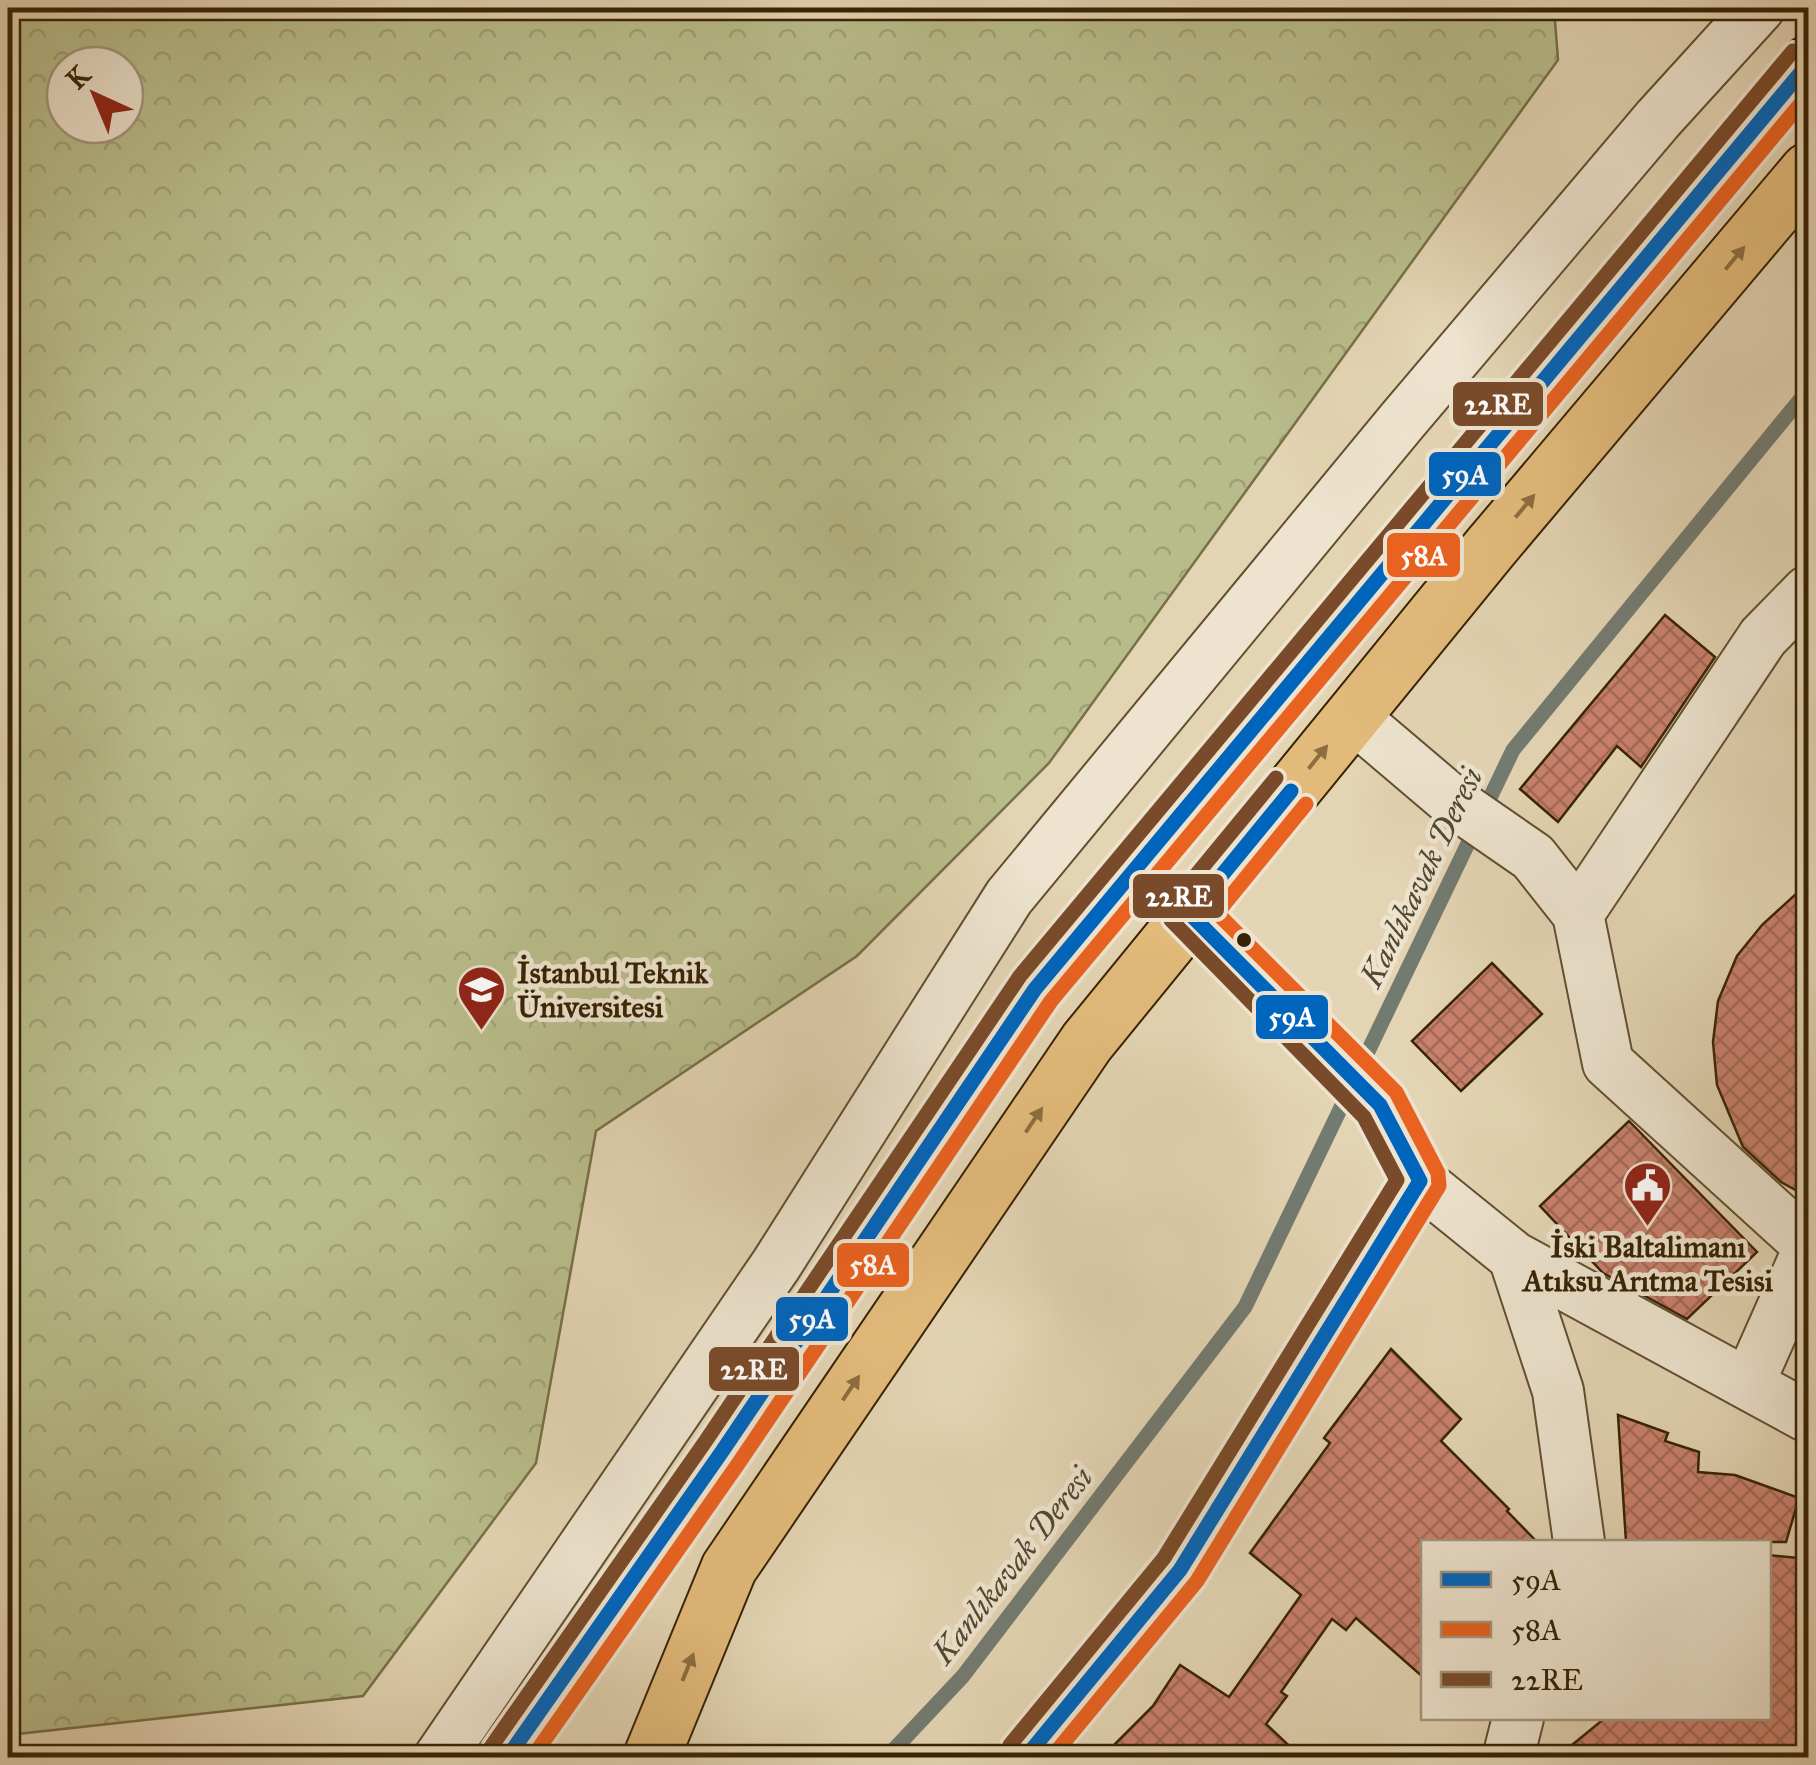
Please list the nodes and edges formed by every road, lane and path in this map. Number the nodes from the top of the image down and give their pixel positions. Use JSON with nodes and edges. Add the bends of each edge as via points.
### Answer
{"nodes":[{"id":1,"x":1759,"y":8,"type":"edge"},
{"id":2,"x":1808,"y":64,"type":"edge"},
{"id":3,"x":1808,"y":171,"type":"edge"},
{"id":4,"x":1808,"y":591,"type":"edge"},
{"id":5,"x":1352,"y":716,"type":"junction"},
{"id":6,"x":1190,"y":914,"type":"junction"},
{"id":7,"x":1578,"y":914,"type":"junction"},
{"id":8,"x":1420,"y":1181,"type":"junction"},
{"id":9,"x":1808,"y":1247,"type":"edge"},
{"id":10,"x":1514,"y":1256,"type":"junction"},
{"id":11,"x":1749,"y":1382,"type":"junction"},
{"id":12,"x":1808,"y":1417,"type":"edge"},
{"id":13,"x":1579,"y":1540,"type":"edge"},
{"id":14,"x":1518,"y":1720,"type":"edge"},
{"id":15,"x":439,"y":1758,"type":"edge"},
{"id":16,"x":507,"y":1758,"type":"edge"},
{"id":17,"x":651,"y":1758,"type":"edge"},
{"id":18,"x":1025,"y":1758,"type":"edge"},
{"id":19,"x":1508,"y":1758,"type":"edge"}],
"edges":[{"from":1,"to":15,"type":"street","via":[[1402,421],[1008,897],[776,1266]]},
{"from":2,"to":16,"type":"main road","via":[[1035,989]]},
{"from":5,"to":3,"type":"main road","one_way":true},
{"from":4,"to":7,"type":"street","via":[[1764,637]]},
{"from":6,"to":5,"type":"main road","one_way":true},
{"from":5,"to":7,"type":"street","via":[[1452,801],[1533,857]]},
{"from":6,"to":8,"type":"street","via":[[1380,1105]]},
{"from":17,"to":6,"type":"main road","one_way":true,"via":[[728,1568],[1087,1042]]},
{"from":7,"to":9,"type":"street","via":[[1608,1063]]},
{"from":8,"to":10,"type":"street"},
{"from":8,"to":18,"type":"street","via":[[1180,1570]]},
{"from":9,"to":11,"type":"street"},
{"from":10,"to":11,"type":"street"},
{"from":10,"to":13,"type":"street","via":[[1558,1391]]},
{"from":11,"to":12,"type":"street"},
{"from":14,"to":19,"type":"street"}]}
